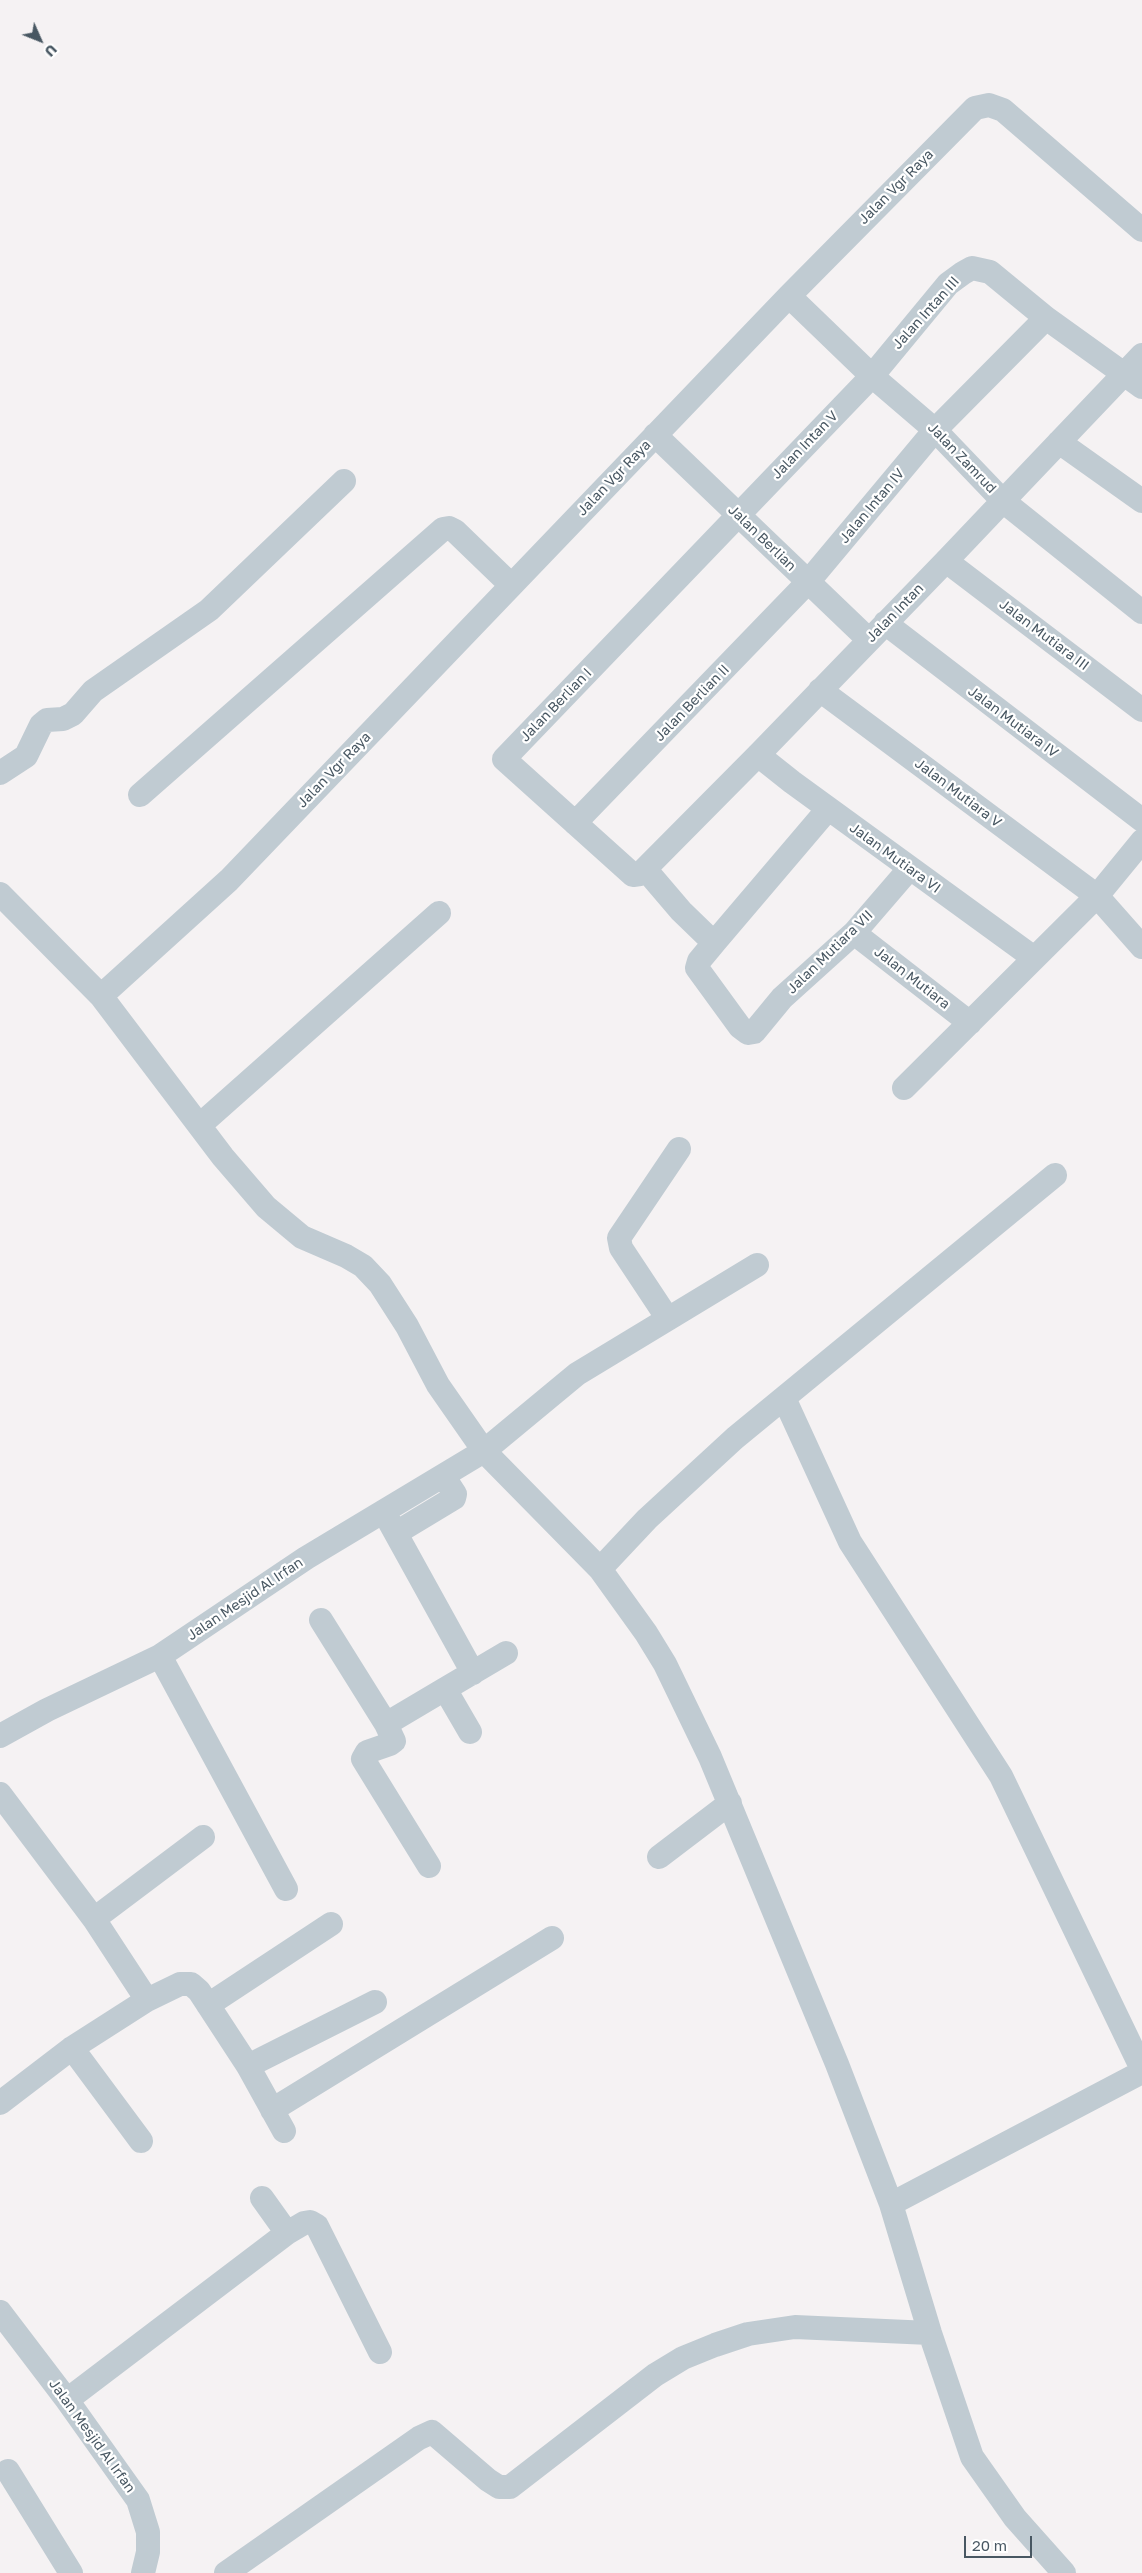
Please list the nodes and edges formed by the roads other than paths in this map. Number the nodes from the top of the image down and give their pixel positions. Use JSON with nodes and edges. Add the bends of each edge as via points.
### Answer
{"nodes":[{"id":1,"x":1142,"y":230,"type":"edge"},
{"id":2,"x":789,"y":296,"type":"junction"},
{"id":3,"x":1046,"y":318,"type":"junction"},
{"id":4,"x":1142,"y":355,"type":"edge"},
{"id":5,"x":872,"y":376,"type":"junction"},
{"id":6,"x":1133,"y":380,"type":"edge"},
{"id":7,"x":935,"y":430,"type":"junction"},
{"id":8,"x":656,"y":435,"type":"junction"},
{"id":9,"x":1059,"y":442,"type":"junction"},
{"id":10,"x":344,"y":481,"type":"dead end"},
{"id":11,"x":1142,"y":500,"type":"edge"},
{"id":12,"x":1002,"y":501,"type":"junction"},
{"id":13,"x":739,"y":515,"type":"junction"},
{"id":14,"x":946,"y":561,"type":"junction"},
{"id":15,"x":808,"y":582,"type":"junction"},
{"id":16,"x":511,"y":585,"type":"junction"},
{"id":17,"x":1142,"y":612,"type":"edge"},
{"id":18,"x":885,"y":623,"type":"junction"},
{"id":19,"x":869,"y":640,"type":"junction"},
{"id":20,"x":820,"y":690,"type":"junction"},
{"id":21,"x":1142,"y":710,"type":"edge"},
{"id":22,"x":758,"y":755,"type":"junction"},
{"id":23,"x":0,"y":772,"type":"edge"},
{"id":24,"x":140,"y":795,"type":"dead end"},
{"id":25,"x":828,"y":809,"type":"junction"},
{"id":26,"x":1142,"y":820,"type":"edge"},
{"id":27,"x":575,"y":823,"type":"junction"},
{"id":28,"x":1142,"y":841,"type":"edge"},
{"id":29,"x":910,"y":868,"type":"junction"},
{"id":30,"x":646,"y":870,"type":"junction"},
{"id":31,"x":1097,"y":896,"type":"junction"},
{"id":32,"x":3,"y":901,"type":"edge"},
{"id":33,"x":439,"y":913,"type":"dead end"},
{"id":34,"x":854,"y":933,"type":"junction"},
{"id":35,"x":714,"y":943,"type":"junction"},
{"id":36,"x":1141,"y":943,"type":"edge"},
{"id":37,"x":1034,"y":958,"type":"junction"},
{"id":38,"x":101,"y":996,"type":"junction"},
{"id":39,"x":970,"y":1023,"type":"junction"},
{"id":40,"x":904,"y":1088,"type":"dead end"},
{"id":41,"x":200,"y":1125,"type":"junction"},
{"id":42,"x":679,"y":1149,"type":"dead end"},
{"id":43,"x":1055,"y":1175,"type":"dead end"},
{"id":44,"x":757,"y":1265,"type":"dead end"},
{"id":45,"x":668,"y":1320,"type":"junction"},
{"id":46,"x":784,"y":1398,"type":"junction"},
{"id":47,"x":484,"y":1451,"type":"junction"},
{"id":48,"x":444,"y":1477,"type":"junction"},
{"id":49,"x":384,"y":1512,"type":"junction"},
{"id":50,"x":396,"y":1533,"type":"junction"},
{"id":51,"x":600,"y":1569,"type":"junction"},
{"id":52,"x":321,"y":1620,"type":"dead end"},
{"id":53,"x":506,"y":1653,"type":"dead end"},
{"id":54,"x":160,"y":1656,"type":"junction"},
{"id":55,"x":473,"y":1673,"type":"junction"},
{"id":56,"x":445,"y":1689,"type":"junction"},
{"id":57,"x":386,"y":1724,"type":"junction"},
{"id":58,"x":470,"y":1732,"type":"dead end"},
{"id":59,"x":0,"y":1736,"type":"edge"},
{"id":60,"x":0,"y":1794,"type":"edge"},
{"id":61,"x":730,"y":1803,"type":"junction"},
{"id":62,"x":203,"y":1838,"type":"dead end"},
{"id":63,"x":659,"y":1857,"type":"dead end"},
{"id":64,"x":429,"y":1866,"type":"dead end"},
{"id":65,"x":286,"y":1889,"type":"dead end"},
{"id":66,"x":94,"y":1920,"type":"junction"},
{"id":67,"x":331,"y":1924,"type":"dead end"},
{"id":68,"x":552,"y":1938,"type":"dead end"},
{"id":69,"x":147,"y":2000,"type":"junction"},
{"id":70,"x":375,"y":2002,"type":"dead end"},
{"id":71,"x":208,"y":2005,"type":"junction"},
{"id":72,"x":1134,"y":2033,"type":"edge"},
{"id":73,"x":72,"y":2048,"type":"junction"},
{"id":74,"x":248,"y":2066,"type":"junction"},
{"id":75,"x":1142,"y":2070,"type":"edge"},
{"id":76,"x":0,"y":2103,"type":"edge"},
{"id":77,"x":272,"y":2110,"type":"junction"},
{"id":78,"x":284,"y":2131,"type":"dead end"},
{"id":79,"x":141,"y":2141,"type":"dead end"},
{"id":80,"x":262,"y":2198,"type":"dead end"},
{"id":81,"x":891,"y":2204,"type":"junction"},
{"id":82,"x":287,"y":2233,"type":"junction"},
{"id":83,"x":0,"y":2312,"type":"edge"},
{"id":84,"x":930,"y":2333,"type":"junction"},
{"id":85,"x":380,"y":2352,"type":"dead end"},
{"id":86,"x":67,"y":2400,"type":"junction"},
{"id":87,"x":8,"y":2471,"type":"dead end"},
{"id":88,"x":71,"y":2573,"type":"edge"},
{"id":89,"x":143,"y":2573,"type":"edge"},
{"id":90,"x":226,"y":2573,"type":"edge"},
{"id":91,"x":1064,"y":2573,"type":"edge"}],
"edges":[{"from":1,"to":2,"type":"street","name":"Jalan Vgr Raya","via":[[1003,110],[989,105],[975,108]]},
{"from":2,"to":5,"type":"street","name":"Jalan Zamrud"},
{"from":2,"to":8,"type":"street","name":"Jalan Vgr Raya"},
{"from":3,"to":5,"type":"street","name":"Jalan Intan III","via":[[990,272],[972,268],[948,284]]},
{"from":3,"to":6,"type":"street"},
{"from":3,"to":7,"type":"street","name":"Jalan Intan IV"},
{"from":4,"to":6,"type":"street","name":"Jalan Intan"},
{"from":5,"to":7,"type":"street","name":"Jalan Zamrud"},
{"from":5,"to":13,"type":"street","name":"Jalan Intan V"},
{"from":6,"to":9,"type":"street","name":"Jalan Intan"},
{"from":7,"to":12,"type":"street","name":"Jalan Zamrud"},
{"from":7,"to":15,"type":"street","name":"Jalan Intan IV"},
{"from":8,"to":13,"type":"street","name":"Jalan Berlian"},
{"from":8,"to":16,"type":"street","name":"Jalan Vgr Raya"},
{"from":9,"to":11,"type":"street"},
{"from":9,"to":12,"type":"street","name":"Jalan Intan"},
{"from":10,"to":23,"type":"street","via":[[208,610],[93,691],[73,714],[63,719],[47,720],[41,725],[26,756]]},
{"from":12,"to":14,"type":"street","name":"Jalan Intan"},
{"from":12,"to":17,"type":"street","name":"Jalan Zamrud"},
{"from":13,"to":15,"type":"street","name":"Jalan Berlian"},
{"from":13,"to":27,"type":"street","name":"Jalan Berlian I","via":[[504,759]]},
{"from":14,"to":18,"type":"street","name":"Jalan Intan"},
{"from":14,"to":21,"type":"street","name":"Jalan Mutiara III"},
{"from":15,"to":19,"type":"street","name":"Jalan Berlian"},
{"from":15,"to":27,"type":"street","name":"Jalan Berlian II"},
{"from":16,"to":24,"type":"street","via":[[450,528],[443,529]]},
{"from":16,"to":38,"type":"street","name":"Jalan Vgr Raya","via":[[229,880]]},
{"from":18,"to":19,"type":"street","name":"Jalan Intan"},
{"from":18,"to":26,"type":"street","name":"Jalan Mutiara IV"},
{"from":19,"to":20,"type":"street","name":"Jalan Intan"},
{"from":20,"to":22,"type":"street","name":"Jalan Intan"},
{"from":20,"to":31,"type":"street","name":"Jalan Mutiara V"},
{"from":22,"to":25,"type":"street","name":"Jalan Mutiara VI"},
{"from":22,"to":30,"type":"street","name":"Jalan Intan"},
{"from":25,"to":29,"type":"street","name":"Jalan Mutiara VI"},
{"from":25,"to":35,"type":"street"},
{"from":27,"to":30,"type":"street","name":"Jalan Berlian I","via":[[636,876]]},
{"from":28,"to":31,"type":"street"},
{"from":29,"to":34,"type":"street","name":"Jalan Mutiara VII"},
{"from":29,"to":37,"type":"street","name":"Jalan Mutiara VI"},
{"from":30,"to":35,"type":"street"},
{"from":31,"to":36,"type":"street","name":"Jalan Mutiara V"},
{"from":31,"to":37,"type":"street"},
{"from":32,"to":38,"type":"street"},
{"from":33,"to":41,"type":"street"},
{"from":34,"to":35,"type":"street","name":"Jalan Mutiara VII","via":[[782,998],[754,1032],[748,1033],[740,1027],[697,968]]},
{"from":34,"to":39,"type":"street","name":"Jalan Mutiara"},
{"from":37,"to":39,"type":"street"},
{"from":38,"to":41,"type":"street"},
{"from":39,"to":40,"type":"street"},
{"from":41,"to":47,"type":"street","via":[[244,1183],[284,1224],[302,1237],[364,1266],[380,1284],[438,1385]]},
{"from":42,"to":45,"type":"street","via":[[619,1238],[620,1248]]},
{"from":43,"to":46,"type":"street"},
{"from":44,"to":45,"type":"street","name":"Jalan Mesjid Al Irfan"},
{"from":45,"to":47,"type":"street","name":"Jalan Mesjid Al Irfan","via":[[577,1374]]},
{"from":46,"to":51,"type":"street","via":[[653,1512]]},
{"from":46,"to":72,"type":"street","via":[[850,1542],[1001,1776]]},
{"from":47,"to":48,"type":"street","name":"Jalan Mesjid Al Irfan"},
{"from":47,"to":51,"type":"street"},
{"from":48,"to":49,"type":"street","name":"Jalan Mesjid Al Irfan"},
{"from":48,"to":50,"type":"street","via":[[455,1494],[454,1498]]},
{"from":49,"to":50,"type":"street"},
{"from":49,"to":54,"type":"street","name":"Jalan Mesjid Al Irfan","via":[[306,1558]]},
{"from":50,"to":55,"type":"street"},
{"from":51,"to":61,"type":"street","via":[[665,1664]]},
{"from":52,"to":57,"type":"street"},
{"from":53,"to":55,"type":"street"},
{"from":54,"to":59,"type":"street","name":"Jalan Mesjid Al Irfan","via":[[46,1710]]},
{"from":54,"to":65,"type":"street"},
{"from":55,"to":56,"type":"street"},
{"from":56,"to":57,"type":"street"},
{"from":56,"to":58,"type":"street"},
{"from":57,"to":64,"type":"street","via":[[394,1740],[367,1752],[363,1759]]},
{"from":60,"to":66,"type":"street"},
{"from":61,"to":63,"type":"street"},
{"from":61,"to":81,"type":"street"},
{"from":62,"to":66,"type":"street"},
{"from":66,"to":69,"type":"street"},
{"from":67,"to":71,"type":"street"},
{"from":68,"to":77,"type":"street"},
{"from":69,"to":71,"type":"street","via":[[180,1984],[191,1984]]},
{"from":69,"to":73,"type":"street"},
{"from":70,"to":74,"type":"street"},
{"from":71,"to":74,"type":"street"},
{"from":72,"to":75,"type":"street"},
{"from":73,"to":76,"type":"street"},
{"from":73,"to":79,"type":"street"},
{"from":74,"to":77,"type":"street"},
{"from":75,"to":81,"type":"street"},
{"from":77,"to":78,"type":"street"},
{"from":80,"to":82,"type":"street"},
{"from":81,"to":84,"type":"street"},
{"from":82,"to":85,"type":"street","via":[[310,2222],[317,2226]]},
{"from":82,"to":86,"type":"street"},
{"from":83,"to":86,"type":"street","name":"Jalan Mesjid Al Irfan"},
{"from":84,"to":90,"type":"street","via":[[795,2326],[748,2334],[715,2345],[655,2375],[510,2487],[500,2487],[488,2480],[432,2432]]},
{"from":84,"to":91,"type":"street","via":[[972,2457],[1014,2518]]},
{"from":86,"to":89,"type":"street","name":"Jalan Mesjid Al Irfan","via":[[138,2500],[148,2532]]},
{"from":87,"to":88,"type":"street"}]}
